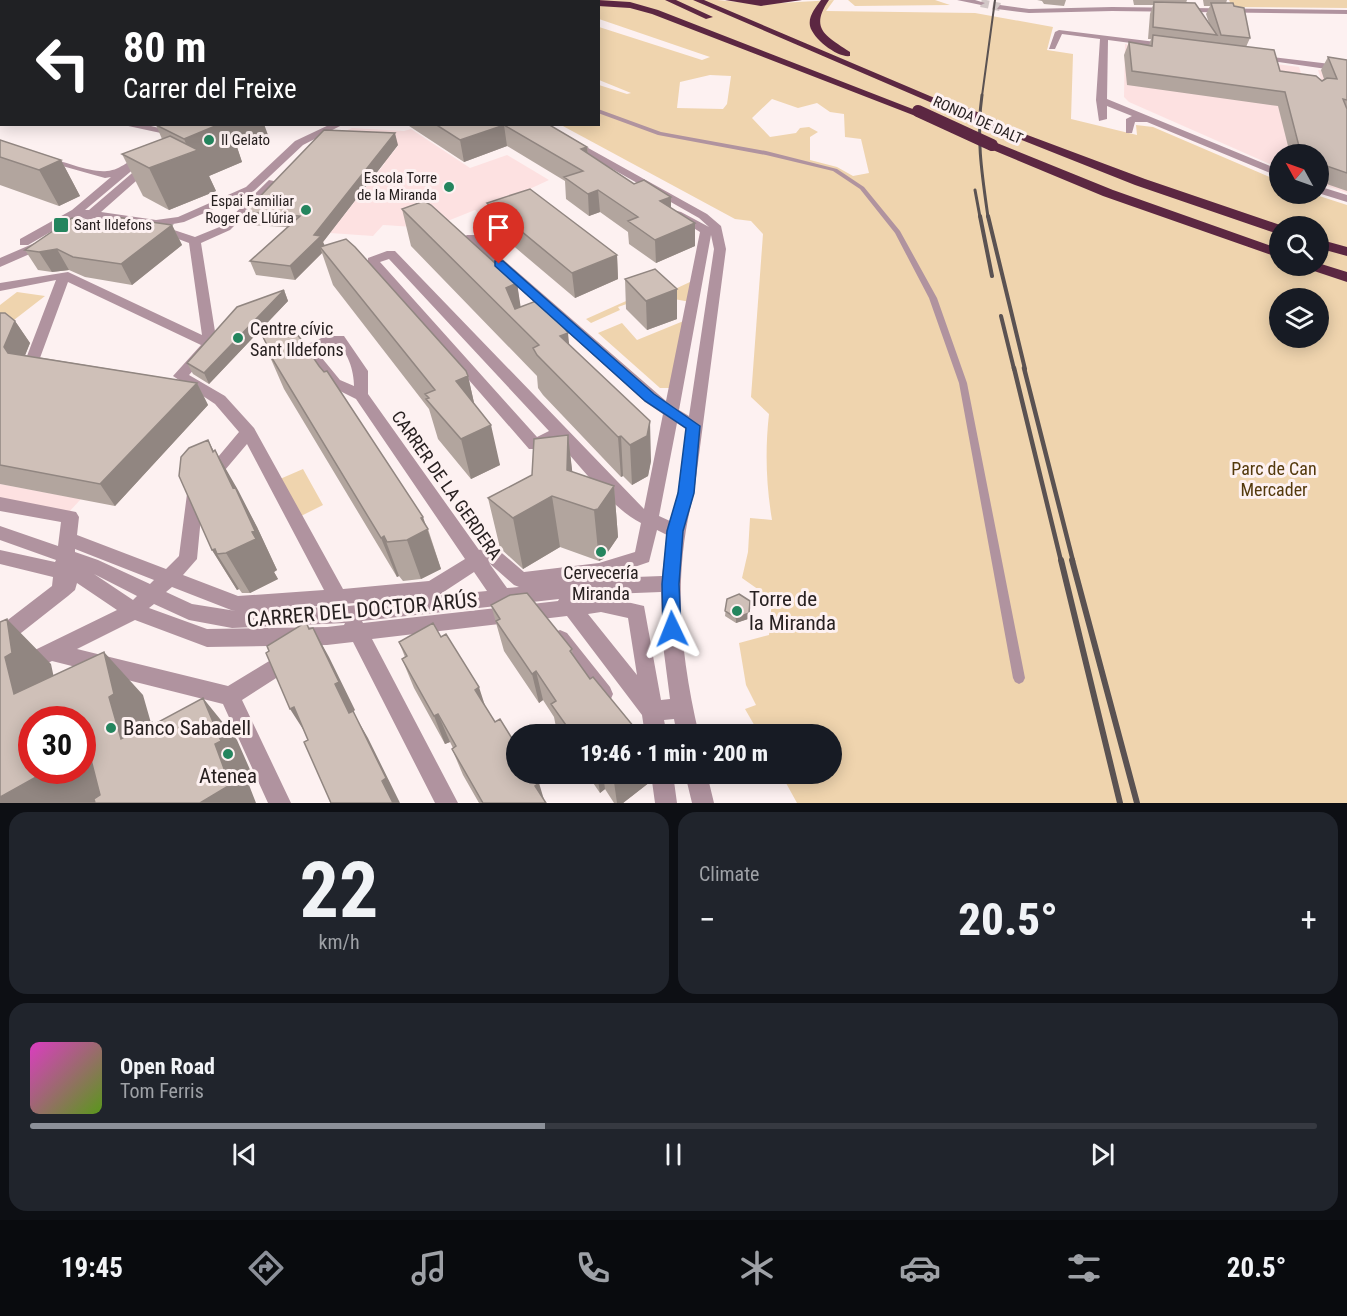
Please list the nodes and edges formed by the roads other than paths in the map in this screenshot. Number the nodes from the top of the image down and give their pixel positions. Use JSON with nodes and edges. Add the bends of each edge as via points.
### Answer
{"nodes":[{"id":1,"x":669,"y":0,"type":"edge"},
{"id":2,"x":697,"y":0,"type":"edge"},
{"id":3,"x":729,"y":0,"type":"edge"},
{"id":4,"x":798,"y":0,"type":"edge"},
{"id":5,"x":825,"y":0,"type":"edge"},
{"id":6,"x":961,"y":0,"type":"edge"},
{"id":7,"x":1225,"y":0,"type":"edge"},
{"id":8,"x":600,"y":3,"type":"edge"},
{"id":9,"x":981,"y":3,"type":"dead end"},
{"id":10,"x":1113,"y":4,"type":"edge"},
{"id":11,"x":1000,"y":7,"type":"tunnel mouth"},
{"id":12,"x":1228,"y":10,"type":"junction"},
{"id":13,"x":1347,"y":12,"type":"edge"},
{"id":14,"x":720,"y":23,"type":"dead end"},
{"id":15,"x":1104,"y":37,"type":"junction"},
{"id":16,"x":762,"y":41,"type":"dead end"},
{"id":17,"x":1174,"y":46,"type":"edge"},
{"id":18,"x":1052,"y":47,"type":"dead end"},
{"id":19,"x":1244,"y":55,"type":"edge"},
{"id":20,"x":1347,"y":69,"type":"edge"},
{"id":21,"x":921,"y":94,"type":"junction"},
{"id":22,"x":1101,"y":100,"type":"junction"},
{"id":23,"x":600,"y":112,"type":"edge"},
{"id":24,"x":917,"y":112,"type":"junction"},
{"id":25,"x":1102,"y":119,"type":"dead end"},
{"id":26,"x":1158,"y":123,"type":"junction"},
{"id":27,"x":130,"y":126,"type":"edge"},
{"id":28,"x":322,"y":126,"type":"edge"},
{"id":29,"x":336,"y":126,"type":"edge"},
{"id":30,"x":349,"y":126,"type":"edge"},
{"id":31,"x":525,"y":126,"type":"edge"},
{"id":32,"x":541,"y":126,"type":"edge"},
{"id":33,"x":1129,"y":131,"type":"dead end"},
{"id":34,"x":171,"y":138,"type":"edge"},
{"id":35,"x":146,"y":154,"type":"edge"},
{"id":36,"x":34,"y":157,"type":"edge"},
{"id":37,"x":1269,"y":169,"type":"edge"},
{"id":38,"x":127,"y":170,"type":"junction"},
{"id":39,"x":1329,"y":193,"type":"edge"},
{"id":40,"x":1347,"y":199,"type":"edge"},
{"id":41,"x":116,"y":211,"type":"dead end"},
{"id":42,"x":76,"y":212,"type":"junction"},
{"id":43,"x":97,"y":219,"type":"junction"},
{"id":44,"x":169,"y":222,"type":"junction"},
{"id":45,"x":1269,"y":226,"type":"edge"},
{"id":46,"x":195,"y":240,"type":"junction"},
{"id":47,"x":1329,"y":246,"type":"edge"},
{"id":48,"x":483,"y":249,"type":"edge"},
{"id":49,"x":1269,"y":250,"type":"edge"},
{"id":50,"x":0,"y":252,"type":"edge"},
{"id":51,"x":1347,"y":252,"type":"edge"},
{"id":52,"x":0,"y":263,"type":"edge"},
{"id":53,"x":1329,"y":271,"type":"edge"},
{"id":54,"x":64,"y":275,"type":"junction"},
{"id":55,"x":1347,"y":277,"type":"edge"},
{"id":56,"x":0,"y":287,"type":"edge"},
{"id":57,"x":210,"y":344,"type":"junction"},
{"id":58,"x":52,"y":373,"type":"edge"},
{"id":59,"x":175,"y":393,"type":"edge"},
{"id":60,"x":361,"y":395,"type":"dead end"},
{"id":61,"x":220,"y":400,"type":"junction"},
{"id":62,"x":671,"y":411,"type":"junction"},
{"id":63,"x":693,"y":426,"type":"junction"},
{"id":64,"x":248,"y":432,"type":"junction"},
{"id":65,"x":559,"y":433,"type":"junction"},
{"id":66,"x":0,"y":504,"type":"edge"},
{"id":67,"x":650,"y":520,"type":"junction"},
{"id":68,"x":675,"y":531,"type":"junction"},
{"id":69,"x":0,"y":533,"type":"edge"},
{"id":70,"x":0,"y":557,"type":"edge"},
{"id":71,"x":74,"y":561,"type":"junction"},
{"id":72,"x":477,"y":561,"type":"junction"},
{"id":73,"x":170,"y":576,"type":"junction"},
{"id":74,"x":670,"y":584,"type":"junction"},
{"id":75,"x":600,"y":587,"type":"junction"},
{"id":76,"x":560,"y":591,"type":"junction"},
{"id":77,"x":151,"y":594,"type":"junction"},
{"id":78,"x":502,"y":597,"type":"junction"},
{"id":79,"x":572,"y":607,"type":"junction"},
{"id":80,"x":134,"y":611,"type":"junction"},
{"id":81,"x":538,"y":611,"type":"junction"},
{"id":82,"x":348,"y":614,"type":"junction"},
{"id":83,"x":327,"y":636,"type":"junction"},
{"id":84,"x":0,"y":638,"type":"edge"},
{"id":85,"x":52,"y":652,"type":"junction"},
{"id":86,"x":0,"y":677,"type":"edge"},
{"id":87,"x":1019,"y":678,"type":"dead end"},
{"id":88,"x":230,"y":696,"type":"junction"},
{"id":89,"x":615,"y":708,"type":"edge"},
{"id":90,"x":682,"y":708,"type":"junction"},
{"id":91,"x":652,"y":711,"type":"junction"},
{"id":92,"x":654,"y":724,"type":"edge"},
{"id":93,"x":686,"y":724,"type":"edge"},
{"id":94,"x":663,"y":784,"type":"edge"},
{"id":95,"x":698,"y":784,"type":"edge"},
{"id":96,"x":280,"y":803,"type":"edge"},
{"id":97,"x":447,"y":803,"type":"edge"},
{"id":98,"x":666,"y":803,"type":"edge"},
{"id":99,"x":703,"y":803,"type":"edge"}],
"edges":[{"from":1,"to":14,"type":"highway"},
{"from":2,"to":21,"type":"highway","name":"RONDA DE DALT"},
{"from":3,"to":4,"type":"highway"},
{"from":5,"to":21,"type":"highway","via":[[814,20],[823,38]]},
{"from":6,"to":9,"type":"street"},
{"from":7,"to":12,"type":"street"},
{"from":8,"to":24,"type":"highway","via":[[635,6],[662,14]]},
{"from":10,"to":11,"type":"street","via":[[1029,11]]},
{"from":10,"to":12,"type":"street"},
{"from":12,"to":13,"type":"street"},
{"from":15,"to":17,"type":"street"},
{"from":15,"to":18,"type":"street","via":[[1059,32]]},
{"from":15,"to":22,"type":"street"},
{"from":16,"to":24,"type":"highway","name":"RONDA DE DALT"},
{"from":19,"to":20,"type":"street","via":[[1310,68]]},
{"from":21,"to":45,"type":"highway","name":"RONDA DE DALT","bridge":true,"via":[[1140,182]]},
{"from":22,"to":25,"type":"street"},
{"from":22,"to":26,"type":"street"},
{"from":23,"to":87,"type":"lane","via":[[660,134],[835,170],[862,188],[898,232],[933,298],[963,383]]},
{"from":24,"to":49,"type":"highway","name":"RONDA DE DALT","bridge":true,"via":[[1142,206]]},
{"from":26,"to":33,"type":"street","via":[[1134,118]]},
{"from":26,"to":37,"type":"street"},
{"from":27,"to":34,"type":"street"},
{"from":28,"to":44,"type":"street","via":[[288,141],[244,184]]},
{"from":29,"to":44,"type":"street","via":[[299,143],[250,189],[187,218]]},
{"from":30,"to":46,"type":"street","via":[[315,142],[226,228]]},
{"from":31,"to":62,"type":"street","via":[[706,231]]},
{"from":32,"to":63,"type":"street","via":[[716,226],[720,249]]},
{"from":34,"to":43,"type":"street"},
{"from":35,"to":38,"type":"street"},
{"from":36,"to":38,"type":"street","via":[[105,175]]},
{"from":38,"to":42,"type":"street"},
{"from":39,"to":40,"type":"street"},
{"from":41,"to":44,"type":"street"},
{"from":42,"to":43,"type":"street"},
{"from":42,"to":50,"type":"street"},
{"from":43,"to":44,"type":"street"},
{"from":43,"to":52,"type":"street"},
{"from":44,"to":46,"type":"street"},
{"from":46,"to":57,"type":"street"},
{"from":47,"to":51,"type":"highway"},
{"from":48,"to":62,"type":"street","via":[[650,398]]},
{"from":53,"to":55,"type":"highway"},
{"from":54,"to":56,"type":"street"},
{"from":54,"to":57,"type":"street"},
{"from":54,"to":58,"type":"street","via":[[29,369]]},
{"from":57,"to":61,"type":"street","via":[[180,376]]},
{"from":59,"to":61,"type":"street"},
{"from":60,"to":72,"type":"street","name":"CARRER DE LA GERDERA"},
{"from":61,"to":64,"type":"street"},
{"from":62,"to":63,"type":"street"},
{"from":62,"to":67,"type":"street"},
{"from":63,"to":68,"type":"street","via":[[686,493]]},
{"from":64,"to":73,"type":"street","via":[[195,494],[188,559]]},
{"from":64,"to":82,"type":"street"},
{"from":65,"to":65,"type":"street","via":[[535,444],[372,261],[391,254]]},
{"from":65,"to":67,"type":"street","via":[[637,513]]},
{"from":66,"to":71,"type":"street","via":[[70,517]]},
{"from":67,"to":68,"type":"street"},
{"from":67,"to":75,"type":"street","via":[[643,557]]},
{"from":68,"to":74,"type":"street"},
{"from":69,"to":71,"type":"street","name":"CARRER DEL DOCTOR ARÚS"},
{"from":70,"to":71,"type":"street"},
{"from":71,"to":73,"type":"street"},
{"from":71,"to":77,"type":"street","name":"CARRER DEL DOCTOR ARÚS"},
{"from":71,"to":80,"type":"street"},
{"from":71,"to":84,"type":"street","via":[[61,590]]},
{"from":72,"to":75,"type":"street","via":[[490,553],[521,580]]},
{"from":72,"to":78,"type":"street","name":"CARRER DE LA GERDERA"},
{"from":72,"to":82,"type":"street","via":[[432,589]]},
{"from":73,"to":77,"type":"street"},
{"from":73,"to":82,"type":"street","via":[[238,604]]},
{"from":74,"to":75,"type":"street","name":"CARRER DEL DOCTOR ARÚS"},
{"from":74,"to":90,"type":"street"},
{"from":75,"to":76,"type":"street","name":"CARRER DEL DOCTOR ARÚS"},
{"from":75,"to":79,"type":"street"},
{"from":75,"to":91,"type":"street","via":[[637,612]]},
{"from":76,"to":78,"type":"street","name":"CARRER DEL DOCTOR ARÚS"},
{"from":76,"to":79,"type":"street"},
{"from":77,"to":80,"type":"street"},
{"from":77,"to":82,"type":"street","name":"CARRER DEL DOCTOR ARÚS","via":[[189,612],[232,620]]},
{"from":78,"to":82,"type":"street","name":"CARRER DEL DOCTOR ARÚS"},
{"from":79,"to":81,"type":"street"},
{"from":79,"to":91,"type":"street"},
{"from":80,"to":83,"type":"street","via":[[207,638]]},
{"from":80,"to":85,"type":"street"},
{"from":81,"to":82,"type":"street"},
{"from":81,"to":89,"type":"street"},
{"from":82,"to":83,"type":"street"},
{"from":82,"to":97,"type":"street"},
{"from":83,"to":88,"type":"street"},
{"from":85,"to":86,"type":"street"},
{"from":85,"to":88,"type":"street"},
{"from":88,"to":96,"type":"street"},
{"from":90,"to":91,"type":"street"},
{"from":90,"to":93,"type":"street"},
{"from":91,"to":92,"type":"street"},
{"from":94,"to":98,"type":"street"},
{"from":95,"to":99,"type":"street"}]}
